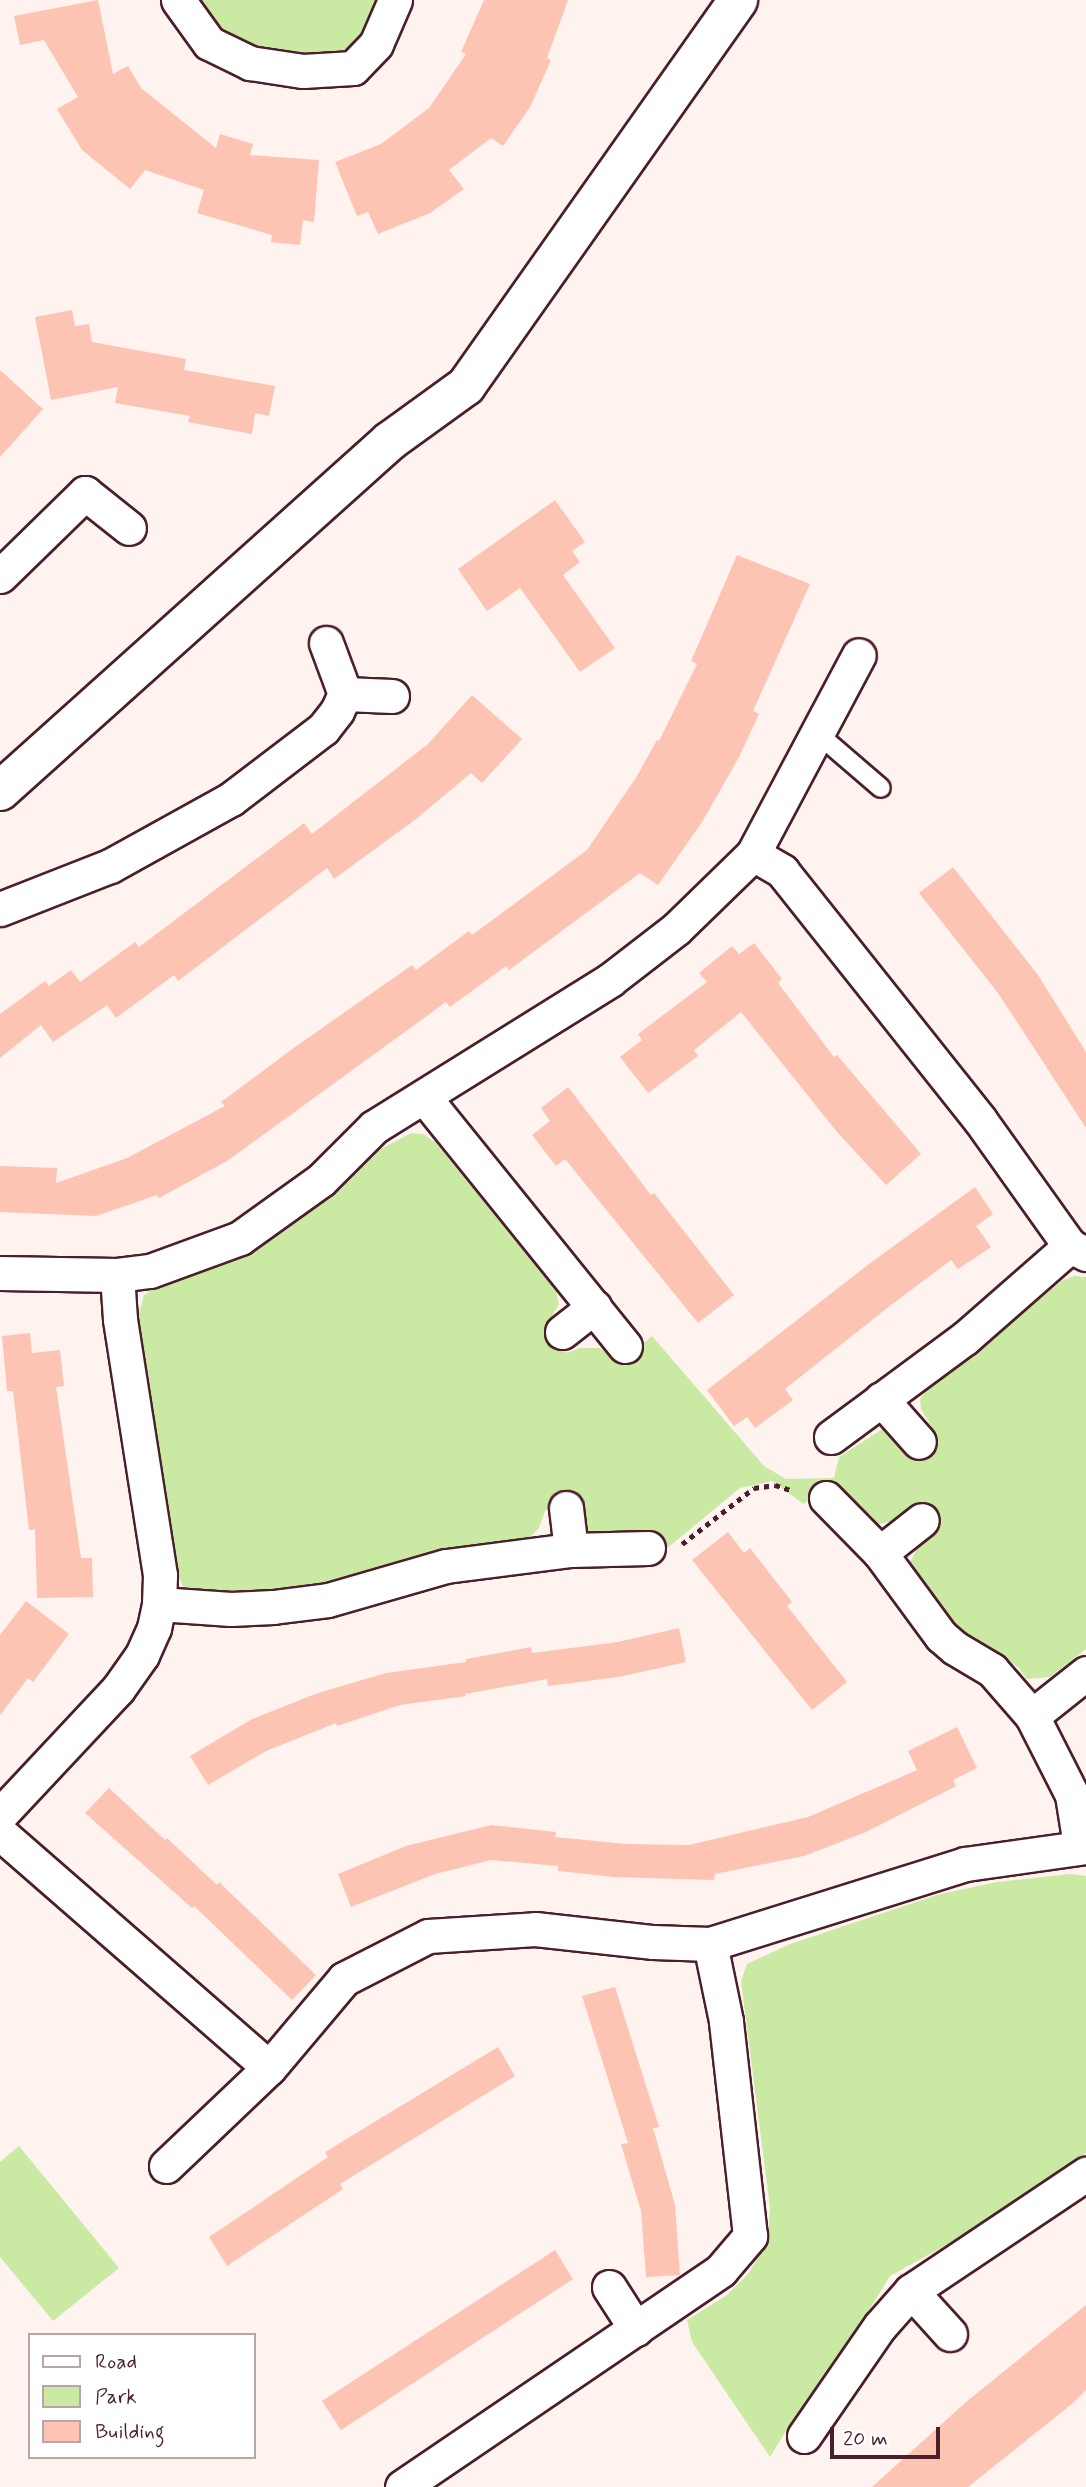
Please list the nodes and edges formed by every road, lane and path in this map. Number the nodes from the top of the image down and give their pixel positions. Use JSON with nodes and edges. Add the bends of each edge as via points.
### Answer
{"nodes":[{"id":1,"x":178,"y":0,"type":"edge"},
{"id":2,"x":395,"y":0,"type":"edge"},
{"id":3,"x":738,"y":0,"type":"edge"},
{"id":4,"x":129,"y":528,"type":"dead end"},
{"id":5,"x":0,"y":576,"type":"edge"},
{"id":6,"x":326,"y":643,"type":"dead end"},
{"id":7,"x":859,"y":655,"type":"dead end"},
{"id":8,"x":345,"y":694,"type":"junction"},
{"id":9,"x":393,"y":696,"type":"dead end"},
{"id":10,"x":817,"y":733,"type":"junction"},
{"id":11,"x":881,"y":788,"type":"dead end"},
{"id":12,"x":0,"y":791,"type":"edge"},
{"id":13,"x":753,"y":854,"type":"junction"},
{"id":14,"x":0,"y":909,"type":"edge"},
{"id":15,"x":424,"y":1097,"type":"junction"},
{"id":16,"x":1078,"y":1250,"type":"edge"},
{"id":17,"x":0,"y":1273,"type":"edge"},
{"id":18,"x":117,"y":1275,"type":"junction"},
{"id":19,"x":594,"y":1307,"type":"junction"},
{"id":20,"x":562,"y":1332,"type":"dead end"},
{"id":21,"x":625,"y":1346,"type":"dead end"},
{"id":22,"x":881,"y":1399,"type":"junction"},
{"id":23,"x":831,"y":1437,"type":"dead end"},
{"id":24,"x":919,"y":1442,"type":"dead end"},
{"id":25,"x":826,"y":1498,"type":"joint"},
{"id":26,"x":566,"y":1508,"type":"dead end"},
{"id":27,"x":922,"y":1520,"type":"dead end"},
{"id":28,"x":681,"y":1545,"type":"dead end"},
{"id":29,"x":648,"y":1548,"type":"dead end"},
{"id":30,"x":571,"y":1550,"type":"junction"},
{"id":31,"x":880,"y":1553,"type":"junction"},
{"id":32,"x":159,"y":1604,"type":"junction"},
{"id":33,"x":1086,"y":1673,"type":"edge"},
{"id":34,"x":1032,"y":1716,"type":"junction"},
{"id":35,"x":0,"y":1815,"type":"edge"},
{"id":36,"x":0,"y":1833,"type":"edge"},
{"id":37,"x":1083,"y":1846,"type":"edge"},
{"id":38,"x":710,"y":1944,"type":"junction"},
{"id":39,"x":269,"y":2068,"type":"junction"},
{"id":40,"x":166,"y":2166,"type":"dead end"},
{"id":41,"x":1086,"y":2174,"type":"edge"},
{"id":42,"x":609,"y":2287,"type":"dead end"},
{"id":43,"x":911,"y":2291,"type":"junction"},
{"id":44,"x":636,"y":2329,"type":"junction"},
{"id":45,"x":950,"y":2334,"type":"dead end"},
{"id":46,"x":804,"y":2436,"type":"dead end"},
{"id":47,"x":402,"y":2487,"type":"edge"}],
"edges":[{"from":1,"to":2,"type":"street","via":[[209,43],[250,62],[303,71],[353,68],[376,44]]},
{"from":3,"to":12,"type":"street","via":[[466,386],[390,441]]},
{"from":4,"to":5,"type":"street","via":[[85,494]]},
{"from":6,"to":8,"type":"street"},
{"from":7,"to":10,"type":"street"},
{"from":8,"to":9,"type":"street"},
{"from":8,"to":14,"type":"street","via":[[323,729],[231,799],[110,866]]},
{"from":10,"to":11,"type":"lane"},
{"from":10,"to":13,"type":"street"},
{"from":13,"to":15,"type":"street","via":[[676,929],[610,980]]},
{"from":13,"to":16,"type":"street","via":[[782,871],[872,980]]},
{"from":15,"to":18,"type":"street","via":[[374,1128],[321,1180],[240,1238],[150,1271]]},
{"from":15,"to":19,"type":"street"},
{"from":16,"to":22,"type":"street"},
{"from":17,"to":18,"type":"street"},
{"from":18,"to":32,"type":"street","via":[[160,1575]]},
{"from":19,"to":20,"type":"street"},
{"from":19,"to":21,"type":"street"},
{"from":22,"to":23,"type":"street"},
{"from":22,"to":24,"type":"street"},
{"from":25,"to":28,"type":"path","via":[[812,1507],[792,1490],[775,1485],[754,1488]]},
{"from":25,"to":31,"type":"street"},
{"from":26,"to":30,"type":"street"},
{"from":27,"to":31,"type":"street"},
{"from":29,"to":30,"type":"street"},
{"from":30,"to":32,"type":"street","via":[[446,1566],[317,1602],[231,1609]]},
{"from":31,"to":34,"type":"street","via":[[941,1636],[992,1670]]},
{"from":32,"to":35,"type":"street","via":[[142,1655],[118,1689]]},
{"from":33,"to":34,"type":"street"},
{"from":34,"to":37,"type":"street","via":[[1072,1795]]},
{"from":36,"to":39,"type":"street"},
{"from":37,"to":38,"type":"street","via":[[965,1864]]},
{"from":38,"to":39,"type":"street","via":[[535,1929],[428,1936],[344,1979]]},
{"from":38,"to":44,"type":"street","via":[[728,2035],[750,2236],[721,2270]]},
{"from":39,"to":40,"type":"street"},
{"from":41,"to":43,"type":"street"},
{"from":42,"to":44,"type":"street"},
{"from":43,"to":45,"type":"street"},
{"from":43,"to":46,"type":"street","via":[[880,2326]]},
{"from":44,"to":47,"type":"street"}]}
